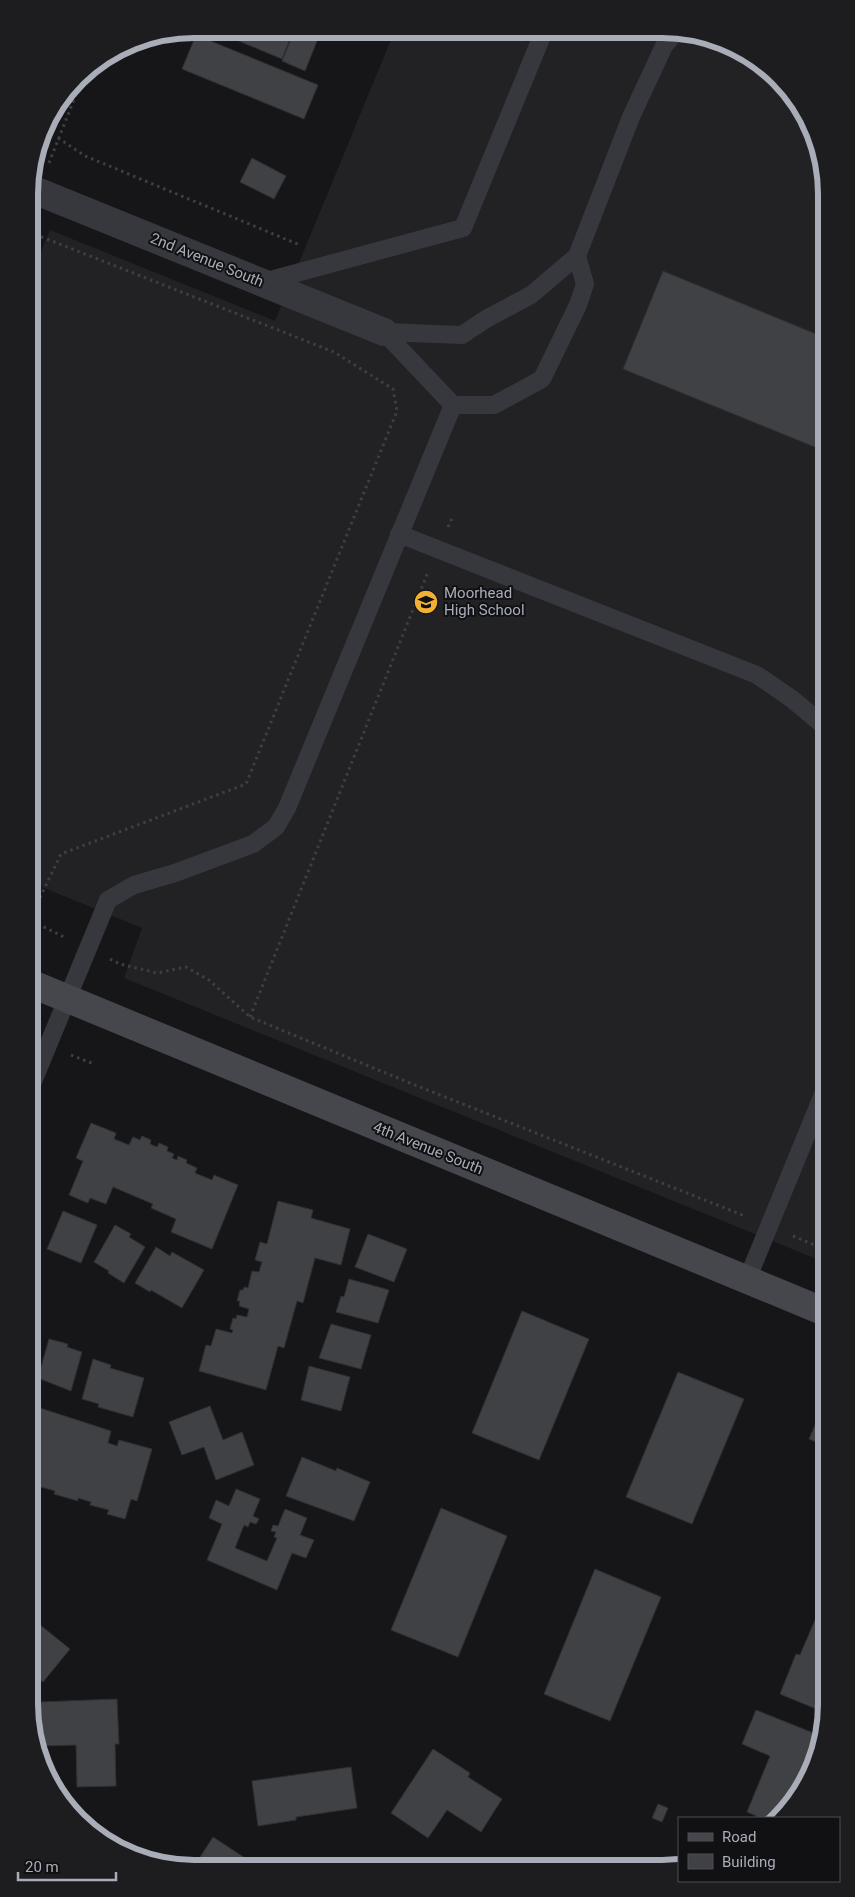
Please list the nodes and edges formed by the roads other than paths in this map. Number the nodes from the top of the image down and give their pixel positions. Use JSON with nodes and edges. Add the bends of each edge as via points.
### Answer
{"nodes":[{"id":1,"x":541,"y":38,"type":"edge"},
{"id":2,"x":670,"y":38,"type":"edge"},
{"id":3,"x":38,"y":192,"type":"edge"},
{"id":4,"x":577,"y":256,"type":"junction"},
{"id":5,"x":264,"y":282,"type":"junction"},
{"id":6,"x":384,"y":332,"type":"junction"},
{"id":7,"x":453,"y":405,"type":"junction"},
{"id":8,"x":399,"y":534,"type":"junction"},
{"id":9,"x":818,"y":721,"type":"edge"},
{"id":10,"x":37,"y":986,"type":"edge"},
{"id":11,"x":66,"y":998,"type":"junction"},
{"id":12,"x":37,"y":1070,"type":"edge"},
{"id":13,"x":817,"y":1108,"type":"edge"},
{"id":14,"x":748,"y":1280,"type":"junction"},
{"id":15,"x":817,"y":1309,"type":"edge"}],
"edges":[{"from":1,"to":5,"type":"lane","via":[[463,228]]},
{"from":2,"to":4,"type":"lane","via":[[631,117]]},
{"from":3,"to":5,"type":"street","name":"2nd Avenue South"},
{"from":4,"to":6,"type":"lane","via":[[531,295],[462,335]]},
{"from":4,"to":7,"type":"lane","via":[[585,284],[542,378],[494,405]]},
{"from":5,"to":6,"type":"street","name":"2nd Avenue South"},
{"from":6,"to":7,"type":"lane"},
{"from":7,"to":8,"type":"lane"},
{"from":8,"to":9,"type":"lane","via":[[757,675]]},
{"from":8,"to":11,"type":"lane","via":[[287,808],[276,827],[253,844],[134,885],[108,900]]},
{"from":10,"to":11,"type":"street","name":"4th Avenue South"},
{"from":11,"to":12,"type":"lane"},
{"from":11,"to":14,"type":"street","name":"4th Avenue South"},
{"from":13,"to":14,"type":"lane"},
{"from":14,"to":15,"type":"street","name":"4th Avenue South"}]}
